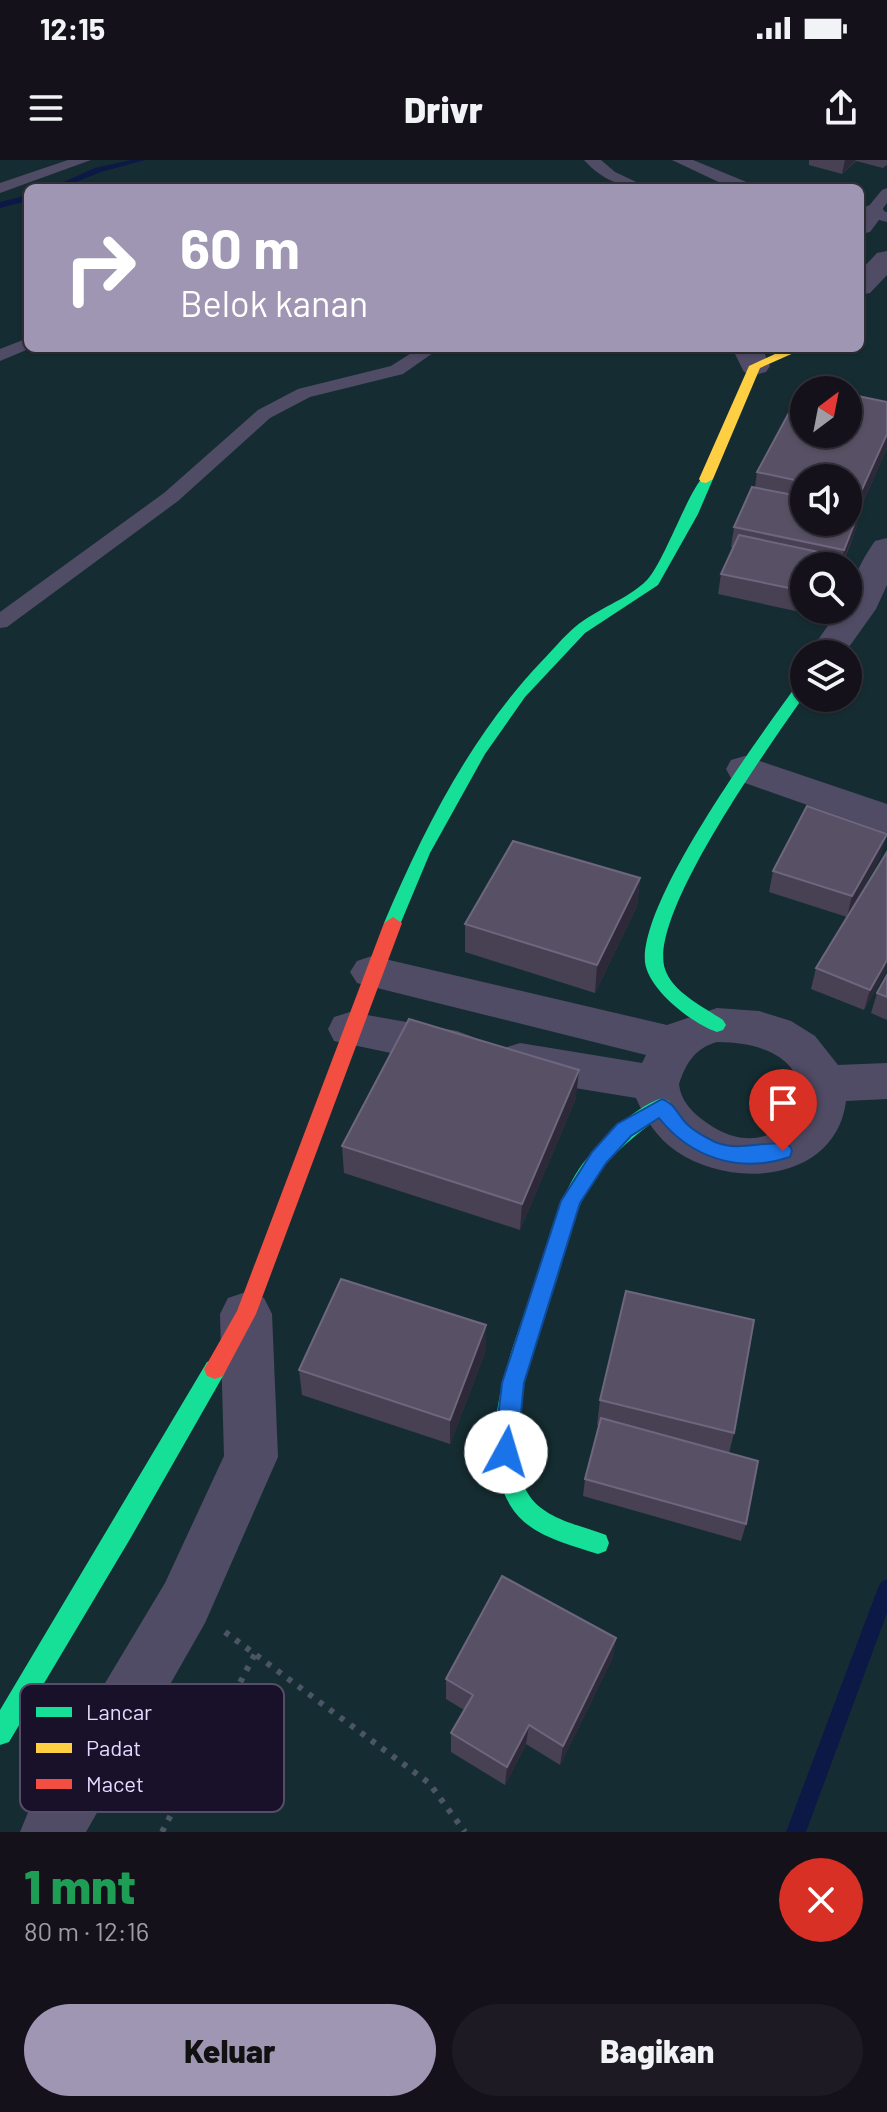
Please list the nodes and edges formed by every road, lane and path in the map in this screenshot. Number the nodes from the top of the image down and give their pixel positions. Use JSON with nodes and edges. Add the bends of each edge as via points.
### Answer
{"nodes":[{"id":1,"x":83,"y":160,"type":"edge"},
{"id":2,"x":592,"y":160,"type":"edge"},
{"id":3,"x":680,"y":160,"type":"edge"},
{"id":4,"x":631,"y":184,"type":"edge"},
{"id":5,"x":736,"y":184,"type":"edge"},
{"id":6,"x":0,"y":188,"type":"edge"},
{"id":7,"x":887,"y":259,"type":"edge"},
{"id":8,"x":864,"y":283,"type":"edge"},
{"id":9,"x":24,"y":345,"type":"edge"},
{"id":10,"x":425,"y":352,"type":"edge"},
{"id":11,"x":778,"y":352,"type":"edge"},
{"id":12,"x":0,"y":356,"type":"edge"},
{"id":13,"x":751,"y":357,"type":"edge"},
{"id":14,"x":887,"y":548,"type":"edge"},
{"id":15,"x":872,"y":613,"type":"edge"},
{"id":16,"x":0,"y":622,"type":"edge"},
{"id":17,"x":842,"y":640,"type":"edge"},
{"id":18,"x":790,"y":705,"type":"edge"},
{"id":19,"x":745,"y":769,"type":"junction"},
{"id":20,"x":887,"y":819,"type":"edge"},
{"id":21,"x":372,"y":972,"type":"junction"},
{"id":22,"x":717,"y":1025,"type":"junction"},
{"id":23,"x":350,"y":1029,"type":"junction"},
{"id":24,"x":664,"y":1078,"type":"junction"},
{"id":25,"x":887,"y":1081,"type":"edge"},
{"id":26,"x":823,"y":1084,"type":"junction"},
{"id":27,"x":246,"y":1314,"type":"junction"},
{"id":28,"x":598,"y":1543,"type":"dead end"},
{"id":29,"x":185,"y":1603,"type":"junction"},
{"id":30,"x":255,"y":1654,"type":"junction"},
{"id":31,"x":30,"y":1684,"type":"edge"},
{"id":32,"x":138,"y":1684,"type":"edge"},
{"id":33,"x":239,"y":1684,"type":"edge"},
{"id":34,"x":20,"y":1700,"type":"edge"},
{"id":35,"x":0,"y":1733,"type":"edge"},
{"id":36,"x":63,"y":1812,"type":"edge"},
{"id":37,"x":172,"y":1812,"type":"edge"},
{"id":38,"x":51,"y":1832,"type":"edge"},
{"id":39,"x":162,"y":1832,"type":"edge"},
{"id":40,"x":465,"y":1832,"type":"edge"}],
"edges":[{"from":1,"to":6,"type":"lane"},
{"from":2,"to":4,"type":"lane"},
{"from":3,"to":5,"type":"lane"},
{"from":7,"to":8,"type":"street"},
{"from":9,"to":12,"type":"lane"},
{"from":10,"to":16,"type":"lane","via":[[397,370],[304,393],[264,414],[171,497]]},
{"from":11,"to":13,"type":"street"},
{"from":13,"to":21,"type":"street","via":[[691,514],[653,582],[580,630],[520,694],[478,752],[422,853]]},
{"from":14,"to":15,"type":"street"},
{"from":15,"to":17,"type":"street"},
{"from":18,"to":19,"type":"street"},
{"from":19,"to":20,"type":"street"},
{"from":19,"to":22,"type":"street","via":[[655,938],[654,962],[668,992]]},
{"from":21,"to":23,"type":"street"},
{"from":21,"to":24,"type":"street"},
{"from":22,"to":24,"type":"street","via":[[693,1031]]},
{"from":22,"to":26,"type":"street","via":[[751,1026],[783,1037],[809,1058]]},
{"from":23,"to":24,"type":"street"},
{"from":23,"to":27,"type":"street"},
{"from":24,"to":26,"type":"street","via":[[682,1132],[712,1150],[748,1156],[783,1151],[809,1135],[824,1111]]},
{"from":24,"to":28,"type":"street","via":[[599,1157],[571,1201],[513,1383],[506,1452],[516,1495],[541,1522]]},
{"from":25,"to":26,"type":"street"},
{"from":27,"to":29,"type":"street","via":[[251,1457]]},
{"from":27,"to":31,"type":"street"},
{"from":29,"to":30,"type":"path"},
{"from":29,"to":32,"type":"street"},
{"from":30,"to":33,"type":"path"},
{"from":30,"to":40,"type":"path","via":[[429,1783]]},
{"from":34,"to":35,"type":"street"},
{"from":36,"to":38,"type":"street"},
{"from":37,"to":39,"type":"path"}]}
